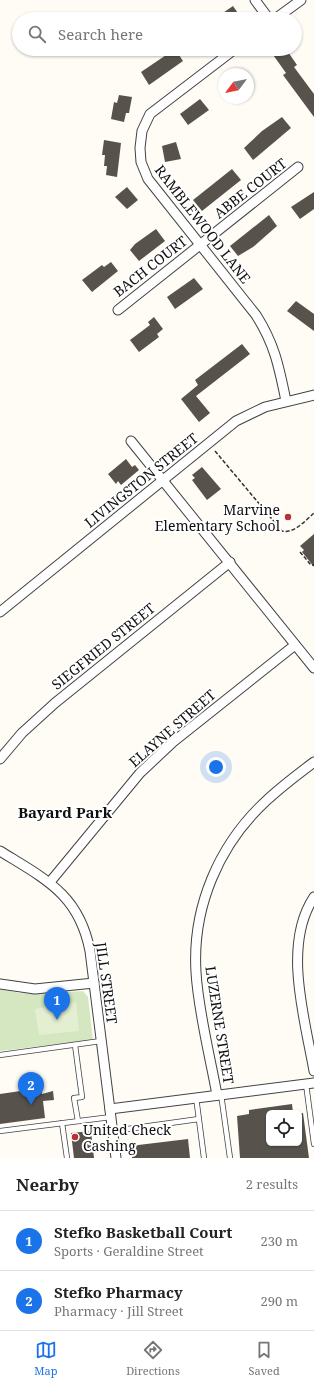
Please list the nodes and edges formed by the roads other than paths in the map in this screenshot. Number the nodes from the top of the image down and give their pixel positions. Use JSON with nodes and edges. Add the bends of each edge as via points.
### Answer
{"nodes":[{"id":1,"x":255,"y":0,"type":"edge"},
{"id":2,"x":301,"y":0,"type":"edge"},
{"id":3,"x":264,"y":12,"type":"edge"},
{"id":4,"x":285,"y":12,"type":"edge"},
{"id":5,"x":226,"y":56,"type":"edge"},
{"id":6,"x":298,"y":167,"type":"dead end"},
{"id":7,"x":200,"y":245,"type":"junction"},
{"id":8,"x":118,"y":310,"type":"dead end"},
{"id":9,"x":314,"y":395,"type":"edge"},
{"id":10,"x":286,"y":401,"type":"junction"},
{"id":11,"x":131,"y":441,"type":"dead end"},
{"id":12,"x":163,"y":480,"type":"junction"},
{"id":13,"x":230,"y":562,"type":"junction"},
{"id":14,"x":0,"y":612,"type":"edge"},
{"id":15,"x":295,"y":645,"type":"junction"},
{"id":16,"x":314,"y":668,"type":"edge"},
{"id":17,"x":0,"y":759,"type":"edge"},
{"id":18,"x":314,"y":762,"type":"edge"},
{"id":19,"x":0,"y":851,"type":"edge"},
{"id":20,"x":50,"y":882,"type":"junction"},
{"id":21,"x":314,"y":897,"type":"edge"},
{"id":22,"x":94,"y":982,"type":"junction"},
{"id":23,"x":0,"y":984,"type":"edge"},
{"id":24,"x":101,"y":1042,"type":"junction"},
{"id":25,"x":75,"y":1045,"type":"junction"},
{"id":26,"x":0,"y":1055,"type":"edge"},
{"id":27,"x":314,"y":1071,"type":"edge"},
{"id":28,"x":310,"y":1084,"type":"edge"},
{"id":29,"x":219,"y":1094,"type":"junction"},
{"id":30,"x":196,"y":1097,"type":"junction"},
{"id":31,"x":110,"y":1113,"type":"junction"},
{"id":32,"x":199,"y":1119,"type":"junction"},
{"id":33,"x":78,"y":1121,"type":"junction"},
{"id":34,"x":62,"y":1123,"type":"junction"},
{"id":35,"x":0,"y":1131,"type":"edge"},
{"id":36,"x":113,"y":1131,"type":"junction"},
{"id":37,"x":314,"y":1144,"type":"edge"},
{"id":38,"x":67,"y":1158,"type":"edge"},
{"id":39,"x":116,"y":1158,"type":"edge"},
{"id":40,"x":204,"y":1158,"type":"edge"},
{"id":41,"x":230,"y":1158,"type":"edge"}],
"edges":[{"from":1,"to":3,"type":"street"},
{"from":2,"to":4,"type":"street"},
{"from":5,"to":7,"type":"street","name":"RAMBLEWOOD LANE","via":[[155,109],[147,119],[141,136],[141,162],[148,179]]},
{"from":6,"to":7,"type":"street","name":"ABBE COURT"},
{"from":7,"to":8,"type":"street","name":"BACH COURT"},
{"from":7,"to":10,"type":"street","name":"RAMBLEWOOD LANE","via":[[256,315],[266,332],[278,360]]},
{"from":9,"to":10,"type":"street","name":"LIVINGSTON STREET"},
{"from":10,"to":12,"type":"street","name":"LIVINGSTON STREET","via":[[240,418]]},
{"from":11,"to":12,"type":"street"},
{"from":12,"to":13,"type":"street"},
{"from":12,"to":14,"type":"street","name":"LIVINGSTON STREET"},
{"from":13,"to":15,"type":"street"},
{"from":13,"to":17,"type":"street","name":"SIEGFRIED STREET","via":[[55,703],[22,733]]},
{"from":15,"to":16,"type":"street"},
{"from":15,"to":20,"type":"street","name":"ELAYNE STREET","via":[[173,742],[140,773]]},
{"from":18,"to":29,"type":"street","name":"LUZERNE STREET","via":[[267,800],[241,828],[215,869],[204,899],[195,945],[196,973]]},
{"from":19,"to":20,"type":"street","name":"JILL STREET"},
{"from":20,"to":22,"type":"street","name":"JILL STREET","via":[[66,898],[81,923],[89,945]]},
{"from":21,"to":27,"type":"street","via":[[301,927],[296,962]]},
{"from":22,"to":23,"type":"street","via":[[35,989]]},
{"from":22,"to":24,"type":"street","name":"JILL STREET"},
{"from":24,"to":25,"type":"lane"},
{"from":24,"to":31,"type":"street","name":"JILL STREET"},
{"from":25,"to":26,"type":"lane"},
{"from":25,"to":33,"type":"lane","via":[[82,1097],[74,1098]]},
{"from":28,"to":29,"type":"street"},
{"from":28,"to":37,"type":"lane"},
{"from":29,"to":30,"type":"street"},
{"from":29,"to":41,"type":"lane"},
{"from":30,"to":31,"type":"street"},
{"from":30,"to":32,"type":"lane"},
{"from":31,"to":33,"type":"lane"},
{"from":31,"to":36,"type":"street","name":"JILL STREET"},
{"from":32,"to":36,"type":"lane"},
{"from":32,"to":40,"type":"lane"},
{"from":33,"to":34,"type":"lane"},
{"from":34,"to":35,"type":"lane"},
{"from":34,"to":38,"type":"lane"},
{"from":36,"to":39,"type":"street","name":"JILL STREET"}]}
